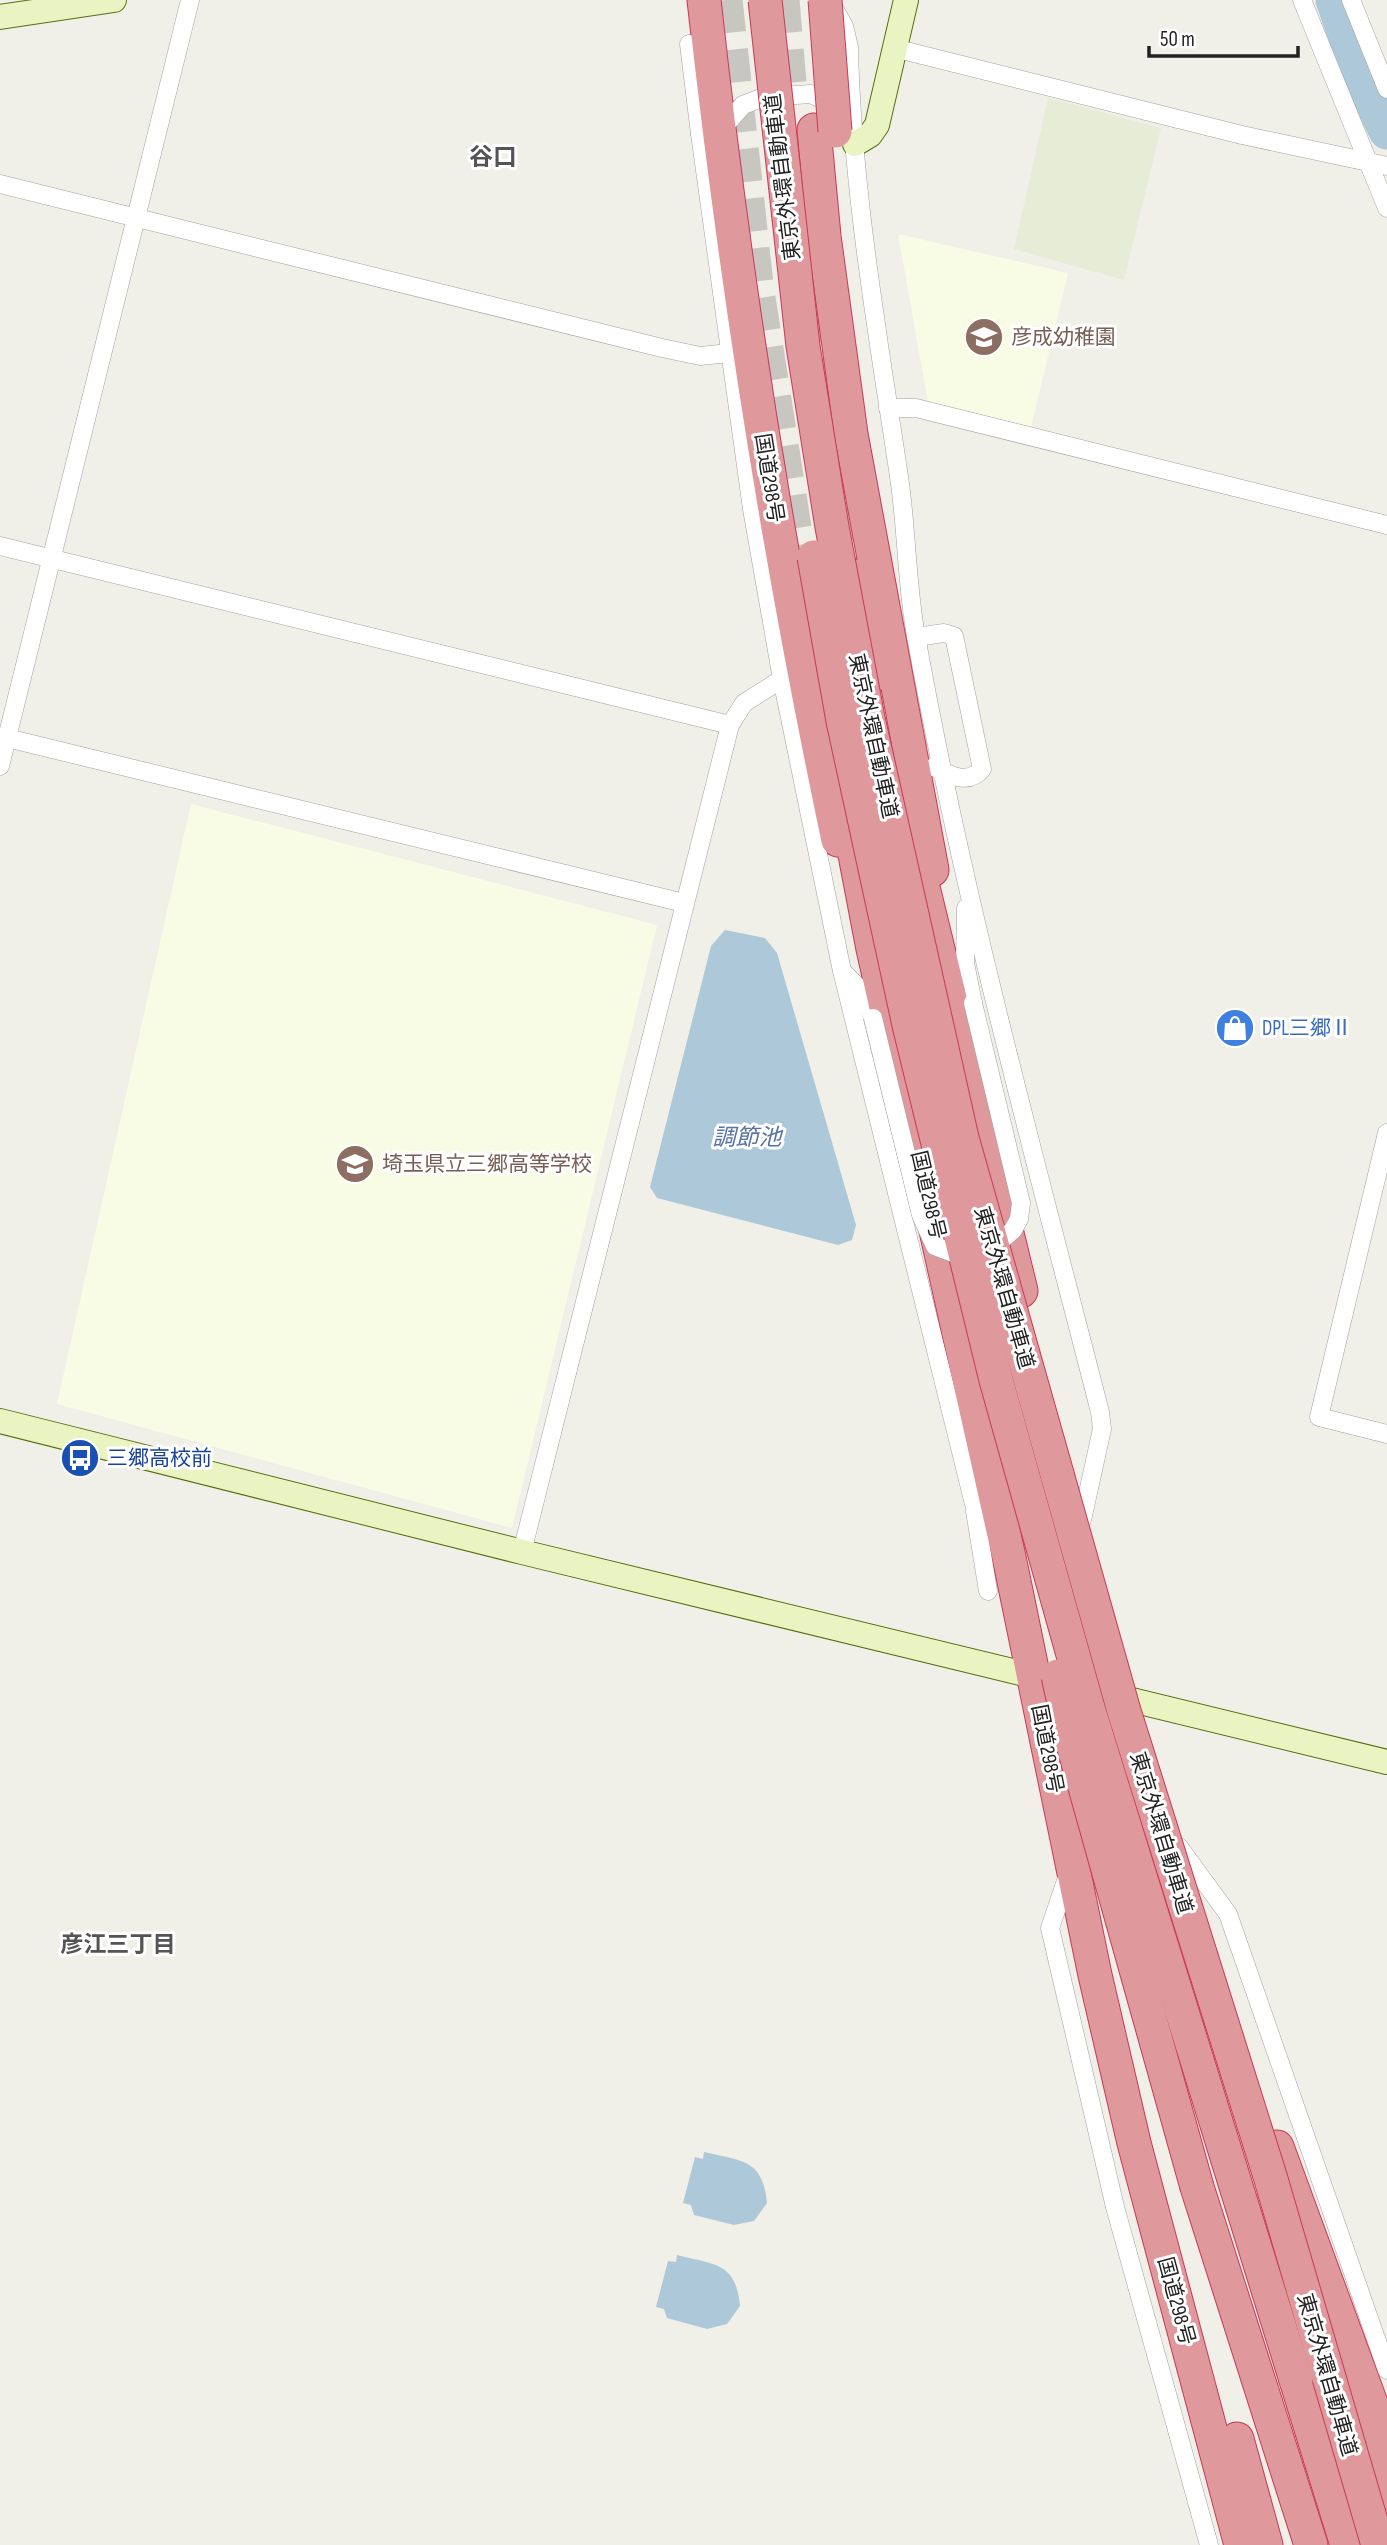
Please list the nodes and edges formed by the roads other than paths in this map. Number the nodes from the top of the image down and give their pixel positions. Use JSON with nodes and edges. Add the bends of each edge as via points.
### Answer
{"nodes":[{"id":1,"x":114,"y":0,"type":"edge"},
{"id":2,"x":190,"y":0,"type":"edge"},
{"id":3,"x":704,"y":0,"type":"edge"},
{"id":4,"x":744,"y":0,"type":"edge"},
{"id":5,"x":765,"y":0,"type":"edge"},
{"id":6,"x":802,"y":0,"type":"edge"},
{"id":7,"x":826,"y":0,"type":"edge"},
{"id":8,"x":906,"y":0,"type":"edge"},
{"id":9,"x":1303,"y":0,"type":"edge"},
{"id":10,"x":1351,"y":0,"type":"edge"},
{"id":11,"x":0,"y":17,"type":"edge"},
{"id":12,"x":690,"y":44,"type":"dead end"},
{"id":13,"x":894,"y":48,"type":"junction"},
{"id":14,"x":1387,"y":89,"type":"edge"},
{"id":15,"x":712,"y":126,"type":"junction"},
{"id":16,"x":839,"y":130,"type":"junction"},
{"id":17,"x":1367,"y":164,"type":"junction"},
{"id":18,"x":1387,"y":166,"type":"edge"},
{"id":19,"x":0,"y":184,"type":"edge"},
{"id":20,"x":1387,"y":208,"type":"edge"},
{"id":21,"x":135,"y":216,"type":"junction"},
{"id":22,"x":730,"y":353,"type":"junction"},
{"id":23,"x":888,"y":408,"type":"junction"},
{"id":24,"x":762,"y":502,"type":"junction"},
{"id":25,"x":1387,"y":525,"type":"edge"},
{"id":26,"x":0,"y":546,"type":"edge"},
{"id":27,"x":51,"y":558,"type":"junction"},
{"id":28,"x":867,"y":567,"type":"junction"},
{"id":29,"x":804,"y":587,"type":"tunnel mouth"},
{"id":30,"x":916,"y":637,"type":"junction"},
{"id":31,"x":782,"y":679,"type":"junction"},
{"id":32,"x":730,"y":726,"type":"junction"},
{"id":33,"x":7,"y":738,"type":"junction"},
{"id":34,"x":909,"y":755,"type":"junction"},
{"id":35,"x":0,"y":766,"type":"edge"},
{"id":36,"x":942,"y":772,"type":"junction"},
{"id":37,"x":967,"y":880,"type":"junction"},
{"id":38,"x":684,"y":903,"type":"junction"},
{"id":39,"x":934,"y":933,"type":"junction"},
{"id":40,"x":873,"y":949,"type":"junction"},
{"id":41,"x":842,"y":971,"type":"junction"},
{"id":42,"x":1387,"y":1133,"type":"edge"},
{"id":43,"x":996,"y":1380,"type":"junction"},
{"id":44,"x":0,"y":1421,"type":"edge"},
{"id":45,"x":1387,"y":1434,"type":"edge"},
{"id":46,"x":974,"y":1504,"type":"junction"},
{"id":47,"x":1082,"y":1520,"type":"junction"},
{"id":48,"x":522,"y":1552,"type":"junction"},
{"id":49,"x":1009,"y":1557,"type":"junction"},
{"id":50,"x":988,"y":1591,"type":"dead end"},
{"id":51,"x":1032,"y":1674,"type":"junction"},
{"id":52,"x":1133,"y":1700,"type":"junction"},
{"id":53,"x":1387,"y":1762,"type":"edge"},
{"id":54,"x":1179,"y":1847,"type":"junction"},
{"id":55,"x":1071,"y":1867,"type":"junction"},
{"id":56,"x":1291,"y":2189,"type":"junction"},
{"id":57,"x":1166,"y":2263,"type":"junction"},
{"id":58,"x":1387,"y":2371,"type":"edge"},
{"id":59,"x":1387,"y":2446,"type":"edge"},
{"id":60,"x":1280,"y":2455,"type":"junction"},
{"id":61,"x":1387,"y":2504,"type":"edge"},
{"id":62,"x":1209,"y":2545,"type":"edge"},
{"id":63,"x":1241,"y":2545,"type":"edge"},
{"id":64,"x":1266,"y":2545,"type":"edge"},
{"id":65,"x":1301,"y":2545,"type":"edge"},
{"id":66,"x":1311,"y":2545,"type":"edge"},
{"id":67,"x":1347,"y":2545,"type":"edge"},
{"id":68,"x":1378,"y":2545,"type":"edge"}],
"edges":[{"from":1,"to":11,"type":"street"},
{"from":2,"to":21,"type":"street"},
{"from":3,"to":15,"type":"highway","name":"国道298号"},
{"from":4,"to":43,"type":"highway","name":"東京外環自動車道","bridge":true,"via":[[781,343],[843,721],[909,1025]]},
{"from":5,"to":68,"type":"highway","name":"東京外環自動車道","bridge":true,"via":[[801,332],[832,527],[868,718],[959,1125],[1124,1711],[1270,2176]]},
{"from":6,"to":16,"type":"highway"},
{"from":7,"to":16,"type":"highway","bridge":true},
{"from":8,"to":13,"type":"street"},
{"from":9,"to":17,"type":"street"},
{"from":10,"to":14,"type":"street"},
{"from":12,"to":15,"type":"street"},
{"from":13,"to":16,"type":"street","via":[[877,125],[870,135]]},
{"from":13,"to":17,"type":"street"},
{"from":15,"to":16,"type":"street","via":[[743,105],[811,94]]},
{"from":15,"to":22,"type":"street"},
{"from":15,"to":24,"type":"highway","name":"国道298号"},
{"from":16,"to":23,"type":"street"},
{"from":16,"to":28,"type":"highway","via":[[845,231],[880,480]]},
{"from":17,"to":18,"type":"street"},
{"from":17,"to":20,"type":"street"},
{"from":19,"to":21,"type":"street"},
{"from":21,"to":22,"type":"street","via":[[687,353]]},
{"from":21,"to":27,"type":"street"},
{"from":22,"to":24,"type":"street"},
{"from":23,"to":25,"type":"street","via":[[916,408]]},
{"from":23,"to":30,"type":"street","via":[[908,541]]},
{"from":24,"to":31,"type":"street"},
{"from":24,"to":40,"type":"highway","name":"国道298号","via":[[844,866]]},
{"from":26,"to":27,"type":"street"},
{"from":27,"to":32,"type":"street"},
{"from":27,"to":33,"type":"street"},
{"from":28,"to":34,"type":"highway"},
{"from":28,"to":39,"type":"highway","via":[[884,713]]},
{"from":29,"to":40,"type":"highway","name":"国道298号"},
{"from":30,"to":36,"type":"street"},
{"from":30,"to":36,"type":"street","via":[[954,636],[982,769],[962,778]]},
{"from":31,"to":32,"type":"street","via":[[744,703]]},
{"from":31,"to":41,"type":"street"},
{"from":32,"to":38,"type":"street"},
{"from":33,"to":35,"type":"street"},
{"from":33,"to":38,"type":"street"},
{"from":34,"to":36,"type":"street"},
{"from":34,"to":39,"type":"highway","via":[[931,861]]},
{"from":36,"to":37,"type":"street"},
{"from":37,"to":41,"type":"street","bridge":true,"via":[[965,963],[1021,1203],[1013,1230],[998,1243],[957,1254],[935,1246],[921,1215],[873,1018],[862,991]]},
{"from":37,"to":47,"type":"street","via":[[1100,1412],[1102,1429]]},
{"from":38,"to":48,"type":"street"},
{"from":39,"to":47,"type":"highway","via":[[1026,1314]]},
{"from":40,"to":49,"type":"highway","name":"国道298号"},
{"from":41,"to":46,"type":"street"},
{"from":42,"to":45,"type":"street","via":[[1319,1417]]},
{"from":43,"to":60,"type":"highway","bridge":true,"via":[[1012,1483],[1073,1748],[1197,2187]]},
{"from":43,"to":67,"type":"highway","name":"東京外環自動車道","bridge":true,"via":[[1088,1708]]},
{"from":44,"to":48,"type":"street"},
{"from":46,"to":49,"type":"street"},
{"from":46,"to":50,"type":"street"},
{"from":47,"to":52,"type":"highway"},
{"from":48,"to":51,"type":"street"},
{"from":49,"to":51,"type":"highway","name":"国道298号"},
{"from":51,"to":52,"type":"street"},
{"from":51,"to":55,"type":"highway","name":"国道298号"},
{"from":52,"to":53,"type":"street"},
{"from":52,"to":54,"type":"highway"},
{"from":54,"to":56,"type":"highway"},
{"from":54,"to":58,"type":"street","via":[[1228,1914]]},
{"from":55,"to":57,"type":"highway","name":"国道298号"},
{"from":55,"to":62,"type":"street","via":[[1050,1928],[1115,2207]]},
{"from":56,"to":59,"type":"highway"},
{"from":56,"to":61,"type":"highway"},
{"from":57,"to":63,"type":"highway","name":"国道298号"},
{"from":57,"to":64,"type":"highway","via":[[1222,2388]]},
{"from":60,"to":65,"type":"highway"},
{"from":60,"to":66,"type":"highway"}]}
